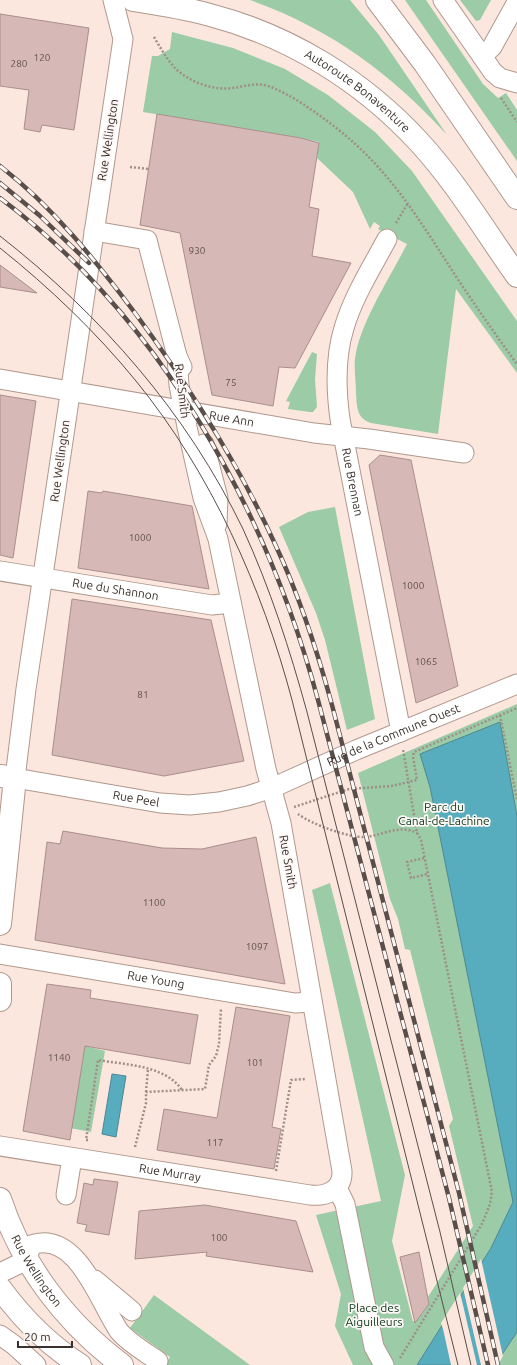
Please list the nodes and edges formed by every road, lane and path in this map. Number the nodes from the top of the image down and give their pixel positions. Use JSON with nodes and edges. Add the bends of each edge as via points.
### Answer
{"nodes":[{"id":1,"x":113,"y":0,"type":"edge"},
{"id":2,"x":133,"y":0,"type":"edge"},
{"id":3,"x":377,"y":0,"type":"edge"},
{"id":4,"x":443,"y":0,"type":"edge"},
{"id":5,"x":517,"y":2,"type":"edge"},
{"id":6,"x":154,"y":37,"type":"dead end"},
{"id":7,"x":482,"y":56,"type":"junction"},
{"id":8,"x":517,"y":83,"type":"edge"},
{"id":9,"x":498,"y":93,"type":"dead end"},
{"id":10,"x":517,"y":122,"type":"edge"},
{"id":11,"x":130,"y":167,"type":"dead end"},
{"id":12,"x":148,"y":169,"type":"dead end"},
{"id":13,"x":517,"y":198,"type":"edge"},
{"id":14,"x":408,"y":203,"type":"junction"},
{"id":15,"x":94,"y":231,"type":"junction"},
{"id":16,"x":390,"y":234,"type":"joint"},
{"id":17,"x":517,"y":276,"type":"edge"},
{"id":18,"x":517,"y":364,"type":"edge"},
{"id":19,"x":0,"y":379,"type":"edge"},
{"id":20,"x":70,"y":391,"type":"junction"},
{"id":21,"x":190,"y":413,"type":"junction"},
{"id":22,"x":344,"y":436,"type":"junction"},
{"id":23,"x":464,"y":453,"type":"dead end"},
{"id":24,"x":0,"y":571,"type":"edge"},
{"id":25,"x":43,"y":578,"type":"junction"},
{"id":26,"x":231,"y":603,"type":"junction"},
{"id":27,"x":517,"y":684,"type":"edge"},
{"id":28,"x":517,"y":708,"type":"edge"},
{"id":29,"x":500,"y":714,"type":"junction"},
{"id":30,"x":402,"y":740,"type":"junction"},
{"id":31,"x":8,"y":777,"type":"edge"},
{"id":32,"x":408,"y":782,"type":"junction"},
{"id":33,"x":272,"y":788,"type":"junction"},
{"id":34,"x":517,"y":800,"type":"edge"},
{"id":35,"x":290,"y":804,"type":"dead end"},
{"id":36,"x":292,"y":808,"type":"junction"},
{"id":37,"x":417,"y":833,"type":"junction"},
{"id":38,"x":424,"y":858,"type":"junction"},
{"id":39,"x":428,"y":874,"type":"junction"},
{"id":40,"x":0,"y":924,"type":"edge"},
{"id":41,"x":0,"y":954,"type":"edge"},
{"id":42,"x":0,"y":984,"type":"edge"},
{"id":43,"x":0,"y":1000,"type":"edge"},
{"id":44,"x":222,"y":1002,"type":"dead end"},
{"id":45,"x":312,"y":1002,"type":"junction"},
{"id":46,"x":148,"y":1069,"type":"junction"},
{"id":47,"x":305,"y":1079,"type":"dead end"},
{"id":48,"x":182,"y":1090,"type":"junction"},
{"id":49,"x":146,"y":1092,"type":"junction"},
{"id":50,"x":93,"y":1141,"type":"dead end"},
{"id":51,"x":0,"y":1146,"type":"edge"},
{"id":52,"x":129,"y":1146,"type":"dead end"},
{"id":53,"x":72,"y":1158,"type":"junction"},
{"id":54,"x":276,"y":1169,"type":"dead end"},
{"id":55,"x":337,"y":1188,"type":"junction"},
{"id":56,"x":66,"y":1195,"type":"dead end"},
{"id":57,"x":0,"y":1199,"type":"edge"},
{"id":58,"x":27,"y":1260,"type":"junction"},
{"id":59,"x":0,"y":1273,"type":"edge"},
{"id":60,"x":87,"y":1274,"type":"junction"},
{"id":61,"x":0,"y":1288,"type":"edge"},
{"id":62,"x":132,"y":1311,"type":"dead end"},
{"id":63,"x":0,"y":1335,"type":"edge"},
{"id":64,"x":158,"y":1361,"type":"dead end"},
{"id":65,"x":392,"y":1362,"type":"edge"},
{"id":66,"x":36,"y":1365,"type":"edge"},
{"id":67,"x":80,"y":1365,"type":"edge"},
{"id":68,"x":122,"y":1365,"type":"edge"}],
"edges":[{"from":1,"to":15,"type":"street","name":"Rue Wellington","via":[[123,39]]},
{"from":2,"to":17,"type":"main road","name":"Autoroute Bonaventure","via":[[193,10],[243,25],[302,52],[349,80],[385,108],[420,143],[450,180]]},
{"from":3,"to":13,"type":"main road","via":[[412,46]]},
{"from":4,"to":7,"type":"street"},
{"from":5,"to":7,"type":"street","via":[[492,47]]},
{"from":6,"to":14,"type":"path","via":[[174,68],[192,80],[223,88],[256,84],[268,86],[300,103],[354,143]]},
{"from":7,"to":8,"type":"street","via":[[496,76]]},
{"from":9,"to":10,"type":"path"},
{"from":11,"to":12,"type":"path"},
{"from":14,"to":16,"type":"path"},
{"from":14,"to":18,"type":"path"},
{"from":15,"to":20,"type":"street","name":"Rue Wellington"},
{"from":15,"to":21,"type":"street","name":"Rue Smith","via":[[147,240],[178,356],[190,384]]},
{"from":16,"to":22,"type":"street","name":"Rue Brennan","via":[[355,301],[342,335],[337,370],[339,412]]},
{"from":19,"to":20,"type":"street","name":"Rue Ann"},
{"from":20,"to":21,"type":"street","name":"Rue Ann"},
{"from":20,"to":25,"type":"street","name":"Rue Wellington"},
{"from":21,"to":22,"type":"street","name":"Rue Ann"},
{"from":21,"to":26,"type":"street","name":"Rue Smith","via":[[218,498],[218,539]]},
{"from":22,"to":23,"type":"street","name":"Rue Ann"},
{"from":22,"to":30,"type":"street","name":"Rue Brennan"},
{"from":24,"to":25,"type":"street","name":"Rue du Shannon"},
{"from":25,"to":26,"type":"street","name":"Rue du Shannon","via":[[212,605]]},
{"from":25,"to":31,"type":"street","name":"Rue Wellington","via":[[20,736]]},
{"from":26,"to":33,"type":"street","name":"Rue Smith"},
{"from":27,"to":30,"type":"street","name":"Rue de la Commune Ouest"},
{"from":28,"to":29,"type":"path"},
{"from":29,"to":32,"type":"path","via":[[414,752],[417,780]]},
{"from":29,"to":34,"type":"path"},
{"from":30,"to":32,"type":"path"},
{"from":30,"to":33,"type":"street","name":"Rue de la Commune Ouest"},
{"from":31,"to":33,"type":"street","name":"Rue Peel","via":[[181,805],[219,802]]},
{"from":31,"to":40,"type":"main road","name":"Rue Wellington"},
{"from":32,"to":36,"type":"path","via":[[349,789]]},
{"from":32,"to":37,"type":"path"},
{"from":33,"to":45,"type":"street","name":"Rue Smith","via":[[281,823]]},
{"from":35,"to":36,"type":"path"},
{"from":36,"to":37,"type":"path","via":[[308,820],[353,836],[371,836],[402,829]]},
{"from":37,"to":38,"type":"path"},
{"from":38,"to":39,"type":"path"},
{"from":38,"to":39,"type":"path","via":[[407,862],[411,878]]},
{"from":39,"to":65,"type":"path","via":[[492,1198],[482,1224]]},
{"from":41,"to":45,"type":"street","name":"Rue Young","via":[[296,1003]]},
{"from":42,"to":43,"type":"main road"},
{"from":44,"to":48,"type":"path","via":[[219,1044],[216,1056],[209,1065],[204,1089]]},
{"from":45,"to":55,"type":"street","name":"Rue Smith","via":[[342,1171]]},
{"from":46,"to":48,"type":"path","via":[[176,1081]]},
{"from":46,"to":49,"type":"path"},
{"from":46,"to":50,"type":"path","via":[[98,1060],[86,1140]]},
{"from":47,"to":54,"type":"path","via":[[291,1080]]},
{"from":48,"to":49,"type":"path"},
{"from":49,"to":52,"type":"path","via":[[136,1147]]},
{"from":51,"to":53,"type":"street","name":"Rue Murray"},
{"from":53,"to":55,"type":"street","name":"Rue Murray","via":[[310,1195],[323,1196]]},
{"from":53,"to":56,"type":"street"},
{"from":55,"to":65,"type":"street","via":[[345,1204],[374,1347]]},
{"from":57,"to":58,"type":"main road","name":"Rue Wellington","via":[[8,1224]]},
{"from":58,"to":59,"type":"street"},
{"from":58,"to":60,"type":"street","via":[[31,1245],[51,1242],[64,1249]]},
{"from":58,"to":68,"type":"main road","name":"Rue Wellington","via":[[68,1316],[93,1342]]},
{"from":60,"to":62,"type":"street"},
{"from":60,"to":64,"type":"street","via":[[123,1335]]},
{"from":61,"to":67,"type":"main road","via":[[39,1332]]},
{"from":63,"to":66,"type":"street"}]}
